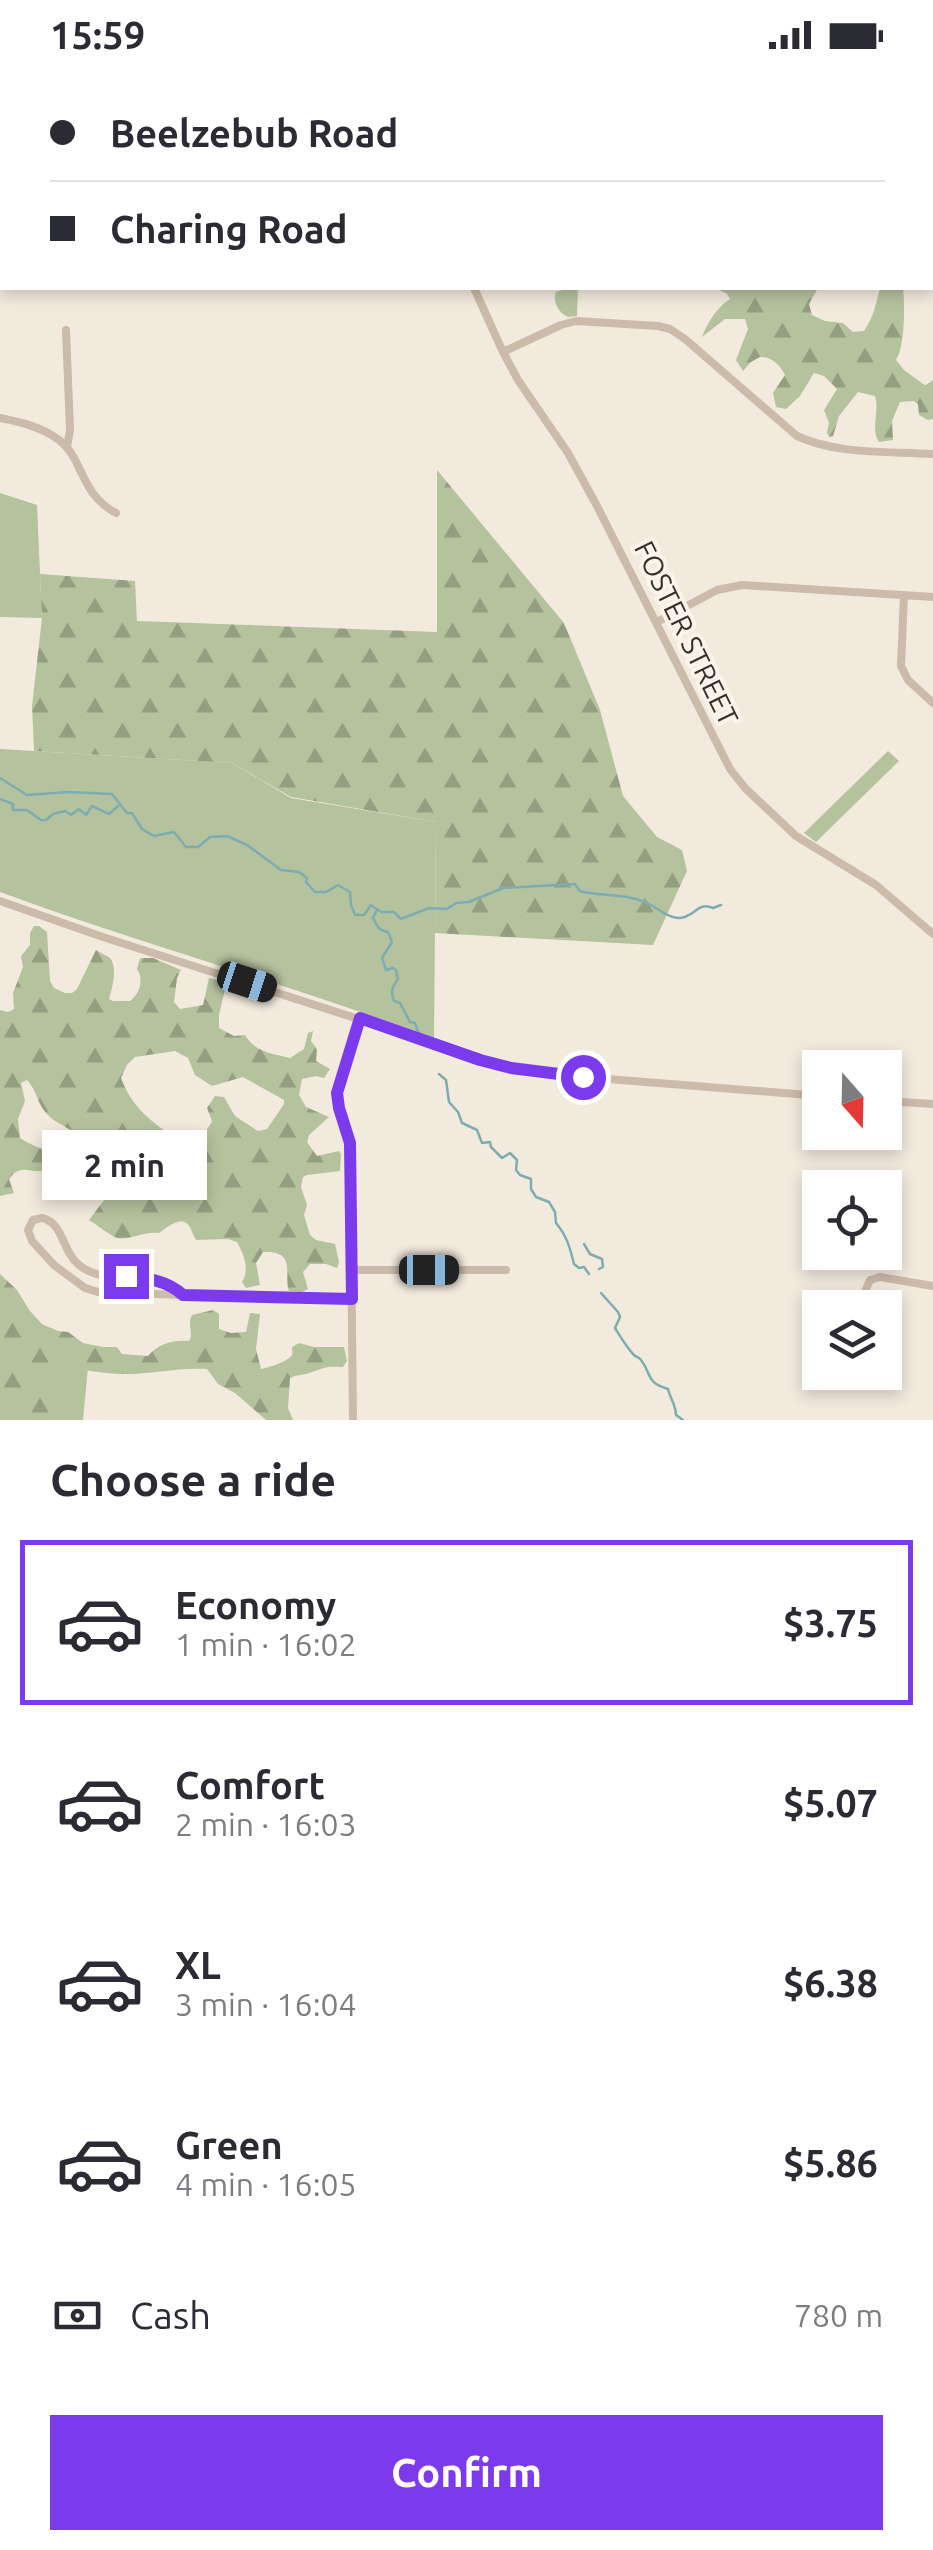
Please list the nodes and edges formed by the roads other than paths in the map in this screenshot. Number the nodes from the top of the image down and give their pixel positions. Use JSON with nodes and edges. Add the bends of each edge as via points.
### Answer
{"nodes":[{"id":1,"x":475,"y":290,"type":"edge"},
{"id":2,"x":66,"y":330,"type":"dead end"},
{"id":3,"x":503,"y":352,"type":"junction"},
{"id":4,"x":0,"y":418,"type":"edge"},
{"id":5,"x":66,"y":448,"type":"junction"},
{"id":6,"x":933,"y":454,"type":"edge"},
{"id":7,"x":116,"y":513,"type":"dead end"},
{"id":8,"x":904,"y":596,"type":"junction"},
{"id":9,"x":933,"y":598,"type":"edge"},
{"id":10,"x":656,"y":622,"type":"junction"},
{"id":11,"x":933,"y":703,"type":"edge"},
{"id":12,"x":0,"y":901,"type":"edge"},
{"id":13,"x":933,"y":934,"type":"edge"},
{"id":14,"x":360,"y":1018,"type":"junction"},
{"id":15,"x":802,"y":1095,"type":"edge"},
{"id":16,"x":902,"y":1102,"type":"edge"},
{"id":17,"x":933,"y":1104,"type":"edge"},
{"id":18,"x":352,"y":1270,"type":"junction"},
{"id":19,"x":506,"y":1270,"type":"dead end"},
{"id":20,"x":933,"y":1286,"type":"edge"},
{"id":21,"x":866,"y":1290,"type":"edge"},
{"id":22,"x":183,"y":1295,"type":"junction"},
{"id":23,"x":352,"y":1299,"type":"junction"},
{"id":24,"x":353,"y":1420,"type":"edge"}],
"edges":[{"from":1,"to":3,"type":"street","name":"FOSTER STREET"},
{"from":2,"to":5,"type":"street"},
{"from":3,"to":6,"type":"street","via":[[576,322],[658,326],[685,339],[798,436],[838,448]]},
{"from":3,"to":10,"type":"street","name":"FOSTER STREET","via":[[568,453]]},
{"from":4,"to":5,"type":"street","via":[[30,425]]},
{"from":5,"to":7,"type":"street","via":[[92,494]]},
{"from":8,"to":9,"type":"street"},
{"from":8,"to":10,"type":"street","via":[[742,585],[717,590]]},
{"from":8,"to":11,"type":"street","via":[[901,666]]},
{"from":10,"to":13,"type":"street","name":"FOSTER STREET","via":[[745,788],[796,836],[876,885]]},
{"from":12,"to":14,"type":"street"},
{"from":14,"to":15,"type":"street","via":[[511,1068]]},
{"from":14,"to":18,"type":"street","via":[[337,1093],[350,1143]]},
{"from":16,"to":17,"type":"street"},
{"from":18,"to":19,"type":"street"},
{"from":18,"to":23,"type":"street"},
{"from":20,"to":21,"type":"street","via":[[880,1277]]},
{"from":22,"to":22,"type":"street","via":[[150,1279],[81,1268],[52,1220],[33,1220],[28,1230],[43,1253],[85,1288]]},
{"from":22,"to":23,"type":"street"},
{"from":23,"to":24,"type":"street"}]}
